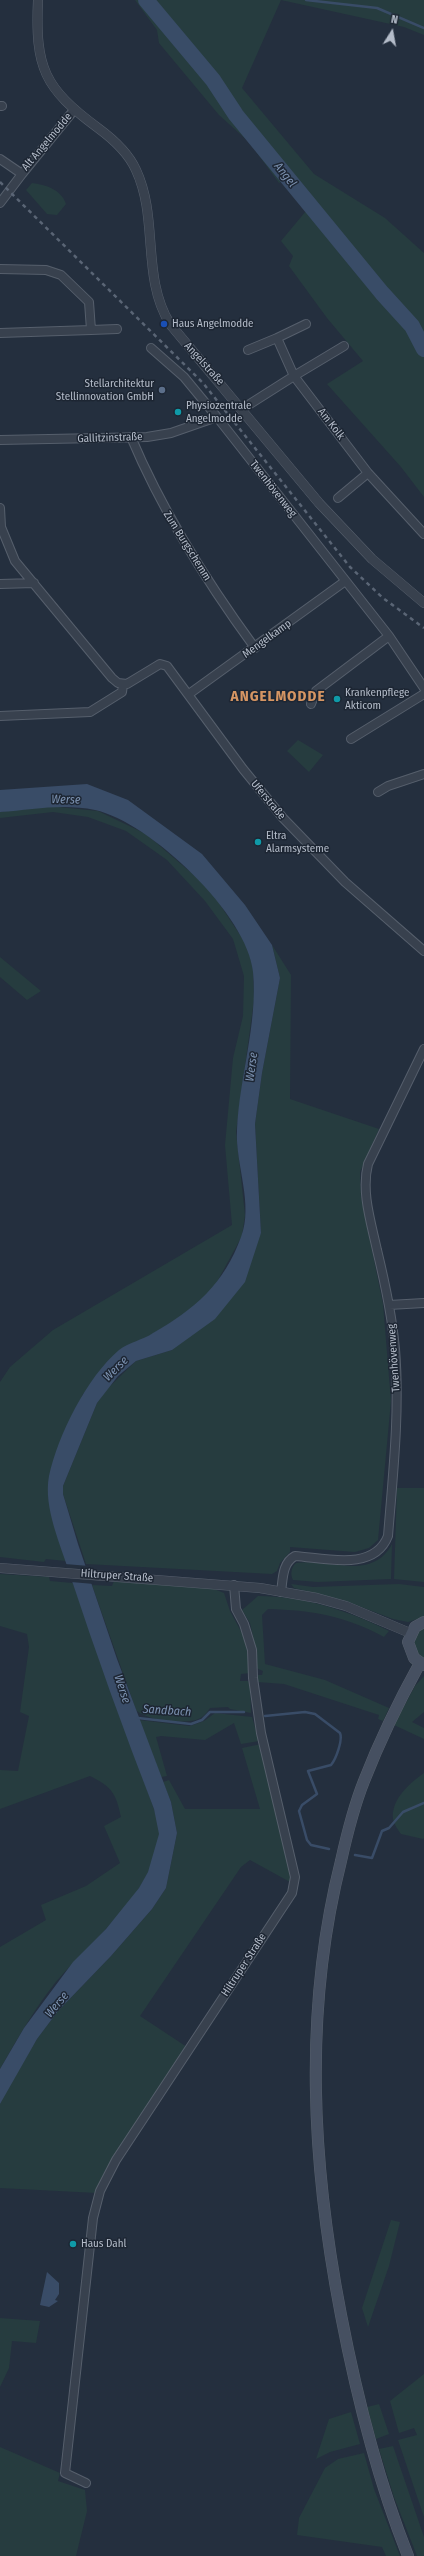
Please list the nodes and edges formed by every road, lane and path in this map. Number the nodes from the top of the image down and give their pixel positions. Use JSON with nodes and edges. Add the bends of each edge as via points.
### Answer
{"nodes":[{"id":1,"x":38,"y":0,"type":"edge"},
{"id":2,"x":74,"y":110,"type":"junction"},
{"id":3,"x":0,"y":159,"type":"edge"},
{"id":4,"x":22,"y":174,"type":"junction"},
{"id":5,"x":0,"y":204,"type":"edge"},
{"id":6,"x":0,"y":269,"type":"edge"},
{"id":7,"x":306,"y":324,"type":"dead end"},
{"id":8,"x":117,"y":328,"type":"dead end"},
{"id":9,"x":91,"y":330,"type":"junction"},
{"id":10,"x":0,"y":333,"type":"edge"},
{"id":11,"x":277,"y":338,"type":"junction"},
{"id":12,"x":344,"y":346,"type":"dead end"},
{"id":13,"x":151,"y":348,"type":"dead end"},
{"id":14,"x":248,"y":350,"type":"dead end"},
{"id":15,"x":294,"y":376,"type":"junction"},
{"id":16,"x":242,"y":409,"type":"junction"},
{"id":17,"x":217,"y":417,"type":"junction"},
{"id":18,"x":131,"y":437,"type":"junction"},
{"id":19,"x":0,"y":440,"type":"edge"},
{"id":20,"x":368,"y":473,"type":"junction"},
{"id":21,"x":338,"y":498,"type":"dead end"},
{"id":22,"x":0,"y":508,"type":"edge"},
{"id":23,"x":424,"y":534,"type":"edge"},
{"id":24,"x":344,"y":582,"type":"junction"},
{"id":25,"x":0,"y":584,"type":"edge"},
{"id":26,"x":34,"y":584,"type":"junction"},
{"id":27,"x":424,"y":603,"type":"edge"},
{"id":28,"x":389,"y":636,"type":"junction"},
{"id":29,"x":255,"y":648,"type":"junction"},
{"id":30,"x":123,"y":685,"type":"junction"},
{"id":31,"x":424,"y":688,"type":"edge"},
{"id":32,"x":189,"y":694,"type":"junction"},
{"id":33,"x":424,"y":694,"type":"edge"},
{"id":34,"x":311,"y":704,"type":"dead end"},
{"id":35,"x":0,"y":716,"type":"edge"},
{"id":36,"x":351,"y":739,"type":"dead end"},
{"id":37,"x":424,"y":774,"type":"edge"},
{"id":38,"x":378,"y":792,"type":"dead end"},
{"id":39,"x":424,"y":951,"type":"edge"},
{"id":40,"x":424,"y":1049,"type":"edge"},
{"id":41,"x":424,"y":1303,"type":"edge"},
{"id":42,"x":389,"y":1305,"type":"junction"},
{"id":43,"x":0,"y":1568,"type":"edge"},
{"id":44,"x":234,"y":1585,"type":"junction"},
{"id":45,"x":281,"y":1592,"type":"junction"},
{"id":46,"x":424,"y":1622,"type":"edge"},
{"id":47,"x":410,"y":1633,"type":"junction"},
{"id":48,"x":422,"y":1664,"type":"edge"},
{"id":49,"x":86,"y":2483,"type":"dead end"},
{"id":50,"x":408,"y":2556,"type":"edge"}],
"edges":[{"from":1,"to":2,"type":"street","name":"Angelstraße","via":[[39,48],[45,74],[56,93]]},
{"from":2,"to":4,"type":"street","name":"Alt Angelmodde"},
{"from":2,"to":16,"type":"street","name":"Angelstraße","via":[[113,139],[136,168],[147,201],[154,279],[162,310],[181,339]]},
{"from":3,"to":4,"type":"street","name":"Alt Angelmodde"},
{"from":4,"to":5,"type":"street"},
{"from":6,"to":9,"type":"street","via":[[46,270],[61,275],[89,302]]},
{"from":7,"to":11,"type":"street"},
{"from":8,"to":9,"type":"street"},
{"from":9,"to":10,"type":"street"},
{"from":11,"to":14,"type":"street"},
{"from":11,"to":15,"type":"street","name":"Am Kolk"},
{"from":12,"to":15,"type":"street"},
{"from":13,"to":17,"type":"street","name":"Twenhövenweg","via":[[184,377]]},
{"from":15,"to":16,"type":"street"},
{"from":15,"to":20,"type":"street","name":"Am Kolk"},
{"from":16,"to":27,"type":"street","name":"Angelstraße","via":[[291,471],[348,535],[397,582]]},
{"from":17,"to":18,"type":"street","name":"Gallitzinstraße","via":[[170,433]]},
{"from":17,"to":24,"type":"street","name":"Twenhövenweg"},
{"from":18,"to":19,"type":"street","name":"Gallitzinstraße"},
{"from":18,"to":29,"type":"street","name":"Zum Burgschemm","via":[[165,512]]},
{"from":20,"to":21,"type":"street"},
{"from":20,"to":23,"type":"street","name":"Am Kolk"},
{"from":22,"to":26,"type":"street","via":[[1,527],[6,543],[15,561]]},
{"from":24,"to":28,"type":"street","name":"Twenhövenweg"},
{"from":24,"to":29,"type":"street","name":"Mengelkamp"},
{"from":25,"to":26,"type":"street"},
{"from":26,"to":30,"type":"street","via":[[112,678]]},
{"from":28,"to":31,"type":"street","name":"Twenhövenweg"},
{"from":28,"to":34,"type":"street","via":[[316,691]]},
{"from":29,"to":32,"type":"street","name":"Mengelkamp"},
{"from":30,"to":32,"type":"street","name":"Uferstraße","via":[[163,664],[170,669]]},
{"from":30,"to":35,"type":"street","name":"Uferstraße","via":[[122,692],[98,710]]},
{"from":32,"to":39,"type":"street","name":"Uferstraße","via":[[243,769],[283,818],[345,882]]},
{"from":33,"to":36,"type":"street"},
{"from":37,"to":38,"type":"street"},
{"from":40,"to":42,"type":"street","name":"Twenhövenweg","via":[[365,1175],[366,1195]]},
{"from":41,"to":42,"type":"street"},
{"from":42,"to":45,"type":"street","name":"Twenhövenweg","via":[[395,1348],[397,1406],[388,1536],[379,1552],[369,1558],[354,1560],[295,1556],[289,1559]]},
{"from":43,"to":44,"type":"street","name":"Hiltruper Straße"},
{"from":44,"to":45,"type":"street","name":"Hiltruper Straße"},
{"from":44,"to":49,"type":"street","name":"Hiltruper Straße","via":[[236,1609],[252,1650],[253,1678],[261,1733],[295,1876],[292,1892],[107,2176],[97,2200],[65,2473]]},
{"from":45,"to":47,"type":"street","name":"Hiltruper Straße","via":[[346,1606]]},
{"from":46,"to":47,"type":"main road"},
{"from":47,"to":48,"type":"main road","via":[[410,1652]]},
{"from":48,"to":50,"type":"main road","via":[[398,1704],[364,1782],[348,1831],[333,1892],[318,1995],[315,2106],[321,2187],[332,2271],[353,2377],[392,2516]]}]}
